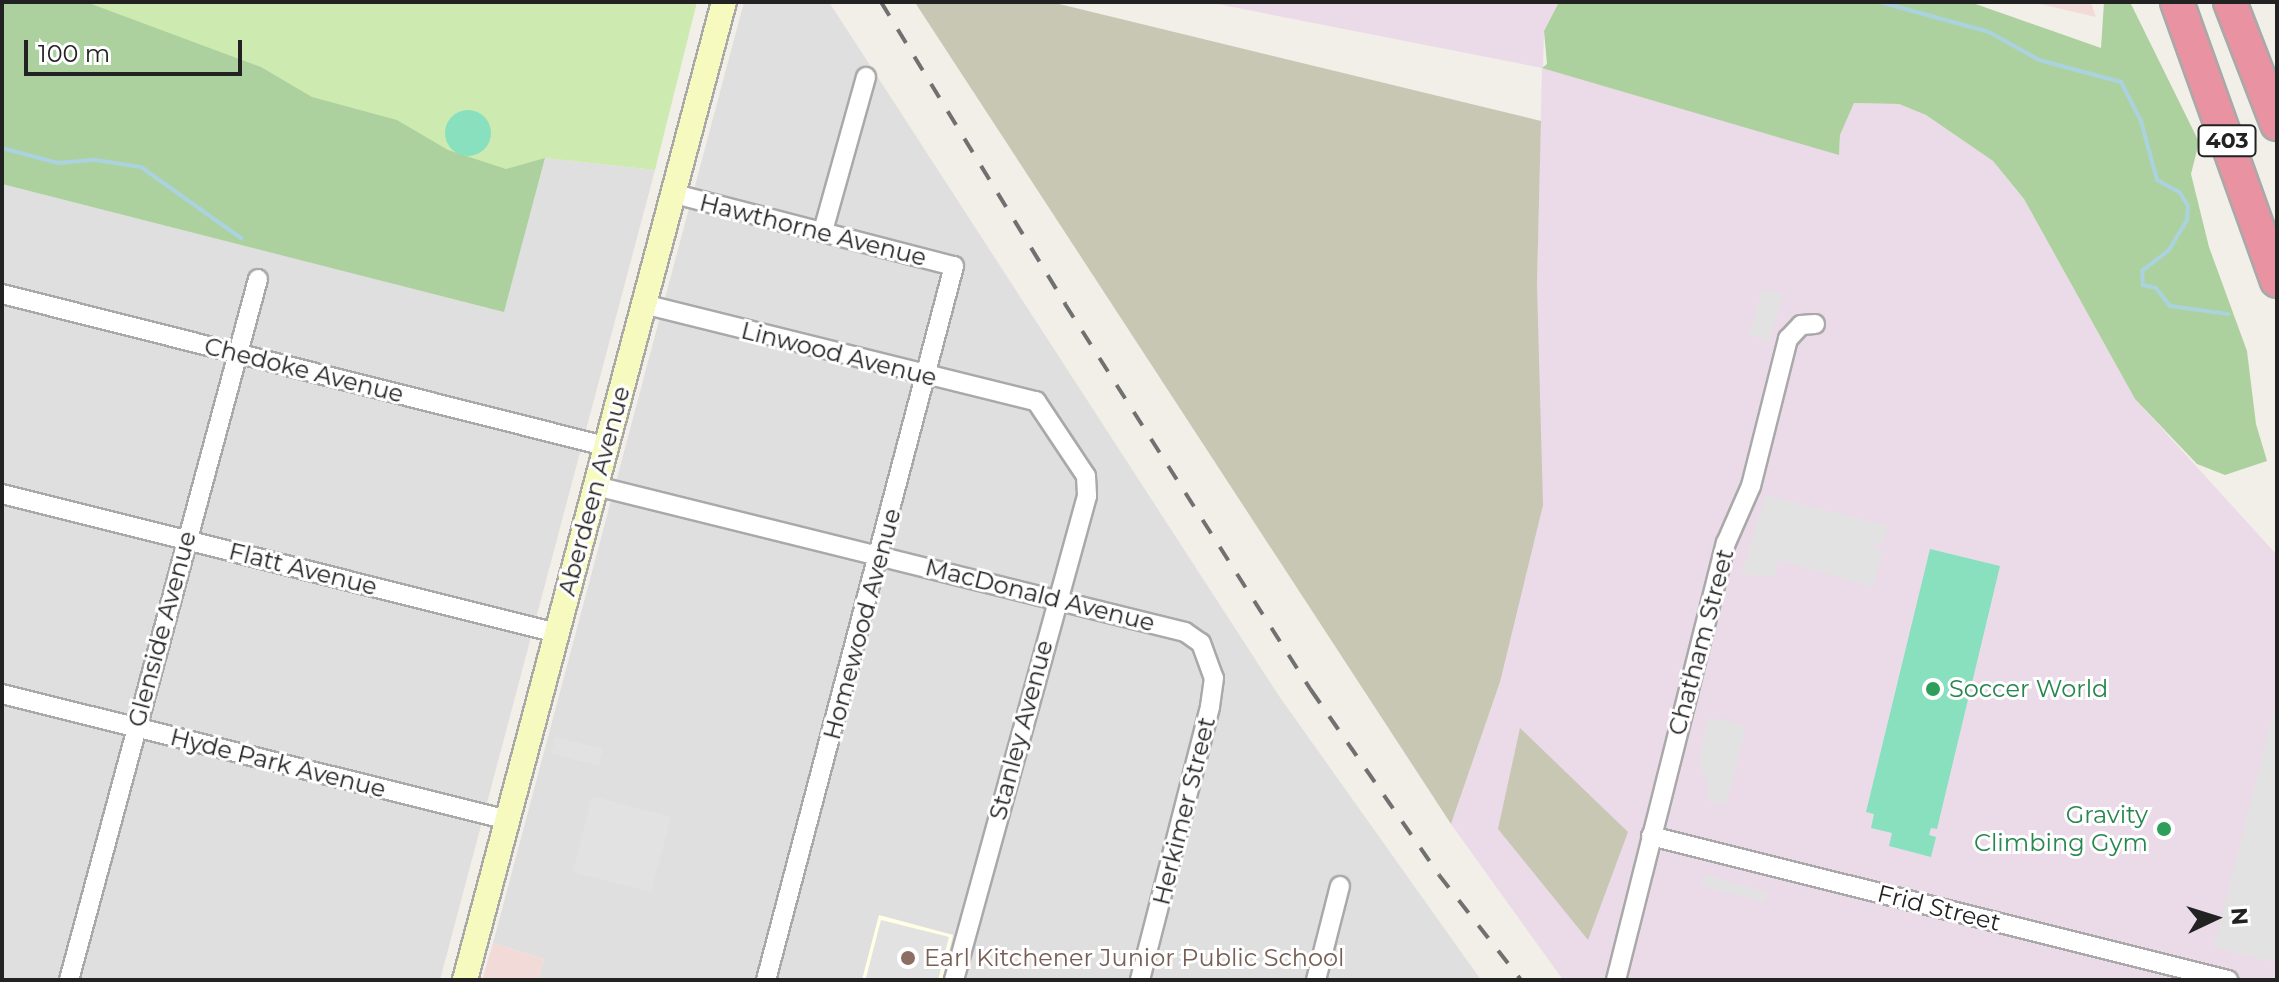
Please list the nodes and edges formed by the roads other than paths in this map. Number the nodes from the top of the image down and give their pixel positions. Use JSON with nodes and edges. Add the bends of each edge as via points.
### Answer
{"nodes":[{"id":1,"x":724,"y":2,"type":"edge"},
{"id":2,"x":2177,"y":2,"type":"edge"},
{"id":3,"x":2230,"y":2,"type":"edge"},
{"id":4,"x":866,"y":77,"type":"dead end"},
{"id":5,"x":2277,"y":124,"type":"edge"},
{"id":6,"x":671,"y":193,"type":"junction"},
{"id":7,"x":823,"y":231,"type":"junction"},
{"id":8,"x":954,"y":266,"type":"joint"},
{"id":9,"x":258,"y":279,"type":"dead end"},
{"id":10,"x":2277,"y":281,"type":"edge"},
{"id":11,"x":2,"y":294,"type":"edge"},
{"id":12,"x":643,"y":304,"type":"junction"},
{"id":13,"x":1815,"y":324,"type":"dead end"},
{"id":14,"x":238,"y":355,"type":"junction"},
{"id":15,"x":926,"y":377,"type":"junction"},
{"id":16,"x":1036,"y":401,"type":"joint"},
{"id":17,"x":605,"y":446,"type":"junction"},
{"id":18,"x":596,"y":486,"type":"junction"},
{"id":19,"x":2,"y":494,"type":"edge"},
{"id":20,"x":186,"y":540,"type":"junction"},
{"id":21,"x":880,"y":556,"type":"junction"},
{"id":22,"x":1057,"y":599,"type":"junction"},
{"id":23,"x":557,"y":633,"type":"junction"},
{"id":24,"x":1201,"y":643,"type":"joint"},
{"id":25,"x":2,"y":694,"type":"edge"},
{"id":26,"x":134,"y":728,"type":"junction"},
{"id":27,"x":508,"y":820,"type":"junction"},
{"id":28,"x":1651,"y":836,"type":"junction"},
{"id":29,"x":1340,"y":886,"type":"dead end"},
{"id":30,"x":69,"y":980,"type":"edge"},
{"id":31,"x":465,"y":980,"type":"edge"},
{"id":32,"x":766,"y":980,"type":"edge"},
{"id":33,"x":954,"y":980,"type":"edge"},
{"id":34,"x":1140,"y":980,"type":"edge"},
{"id":35,"x":1316,"y":980,"type":"edge"},
{"id":36,"x":1616,"y":980,"type":"edge"},
{"id":37,"x":2228,"y":980,"type":"edge"}],
"edges":[{"from":1,"to":6,"type":"main road","name":"Aberdeen Avenue"},
{"from":2,"to":10,"type":"highway","number":"403"},
{"from":3,"to":5,"type":"highway","number":"403"},
{"from":4,"to":7,"type":"street"},
{"from":6,"to":7,"type":"street","name":"Hawthorne Avenue"},
{"from":6,"to":12,"type":"main road","name":"Aberdeen Avenue"},
{"from":7,"to":8,"type":"street","name":"Hawthorne Avenue"},
{"from":8,"to":15,"type":"street","name":"Homewood Avenue"},
{"from":9,"to":14,"type":"street","name":"Glenside Avenue"},
{"from":11,"to":14,"type":"street","name":"Chedoke Avenue"},
{"from":12,"to":15,"type":"street","name":"Linwood Avenue"},
{"from":12,"to":17,"type":"main road","name":"Aberdeen Avenue"},
{"from":13,"to":28,"type":"street","name":"Chatham Street","via":[[1801,325],[1788,339],[1751,486],[1724,549]]},
{"from":14,"to":17,"type":"street","name":"Chedoke Avenue"},
{"from":14,"to":20,"type":"street","name":"Glenside Avenue"},
{"from":15,"to":16,"type":"street","name":"Linwood Avenue"},
{"from":15,"to":21,"type":"street","name":"Homewood Avenue"},
{"from":16,"to":22,"type":"street","name":"Stanley Avenue","via":[[1088,485]]},
{"from":17,"to":18,"type":"main road","name":"Aberdeen Avenue"},
{"from":18,"to":21,"type":"street","name":"MacDonald Avenue"},
{"from":18,"to":23,"type":"main road","name":"Aberdeen Avenue"},
{"from":19,"to":20,"type":"street","name":"Flatt Avenue"},
{"from":20,"to":23,"type":"street","name":"Flatt Avenue"},
{"from":20,"to":26,"type":"street","name":"Glenside Avenue"},
{"from":21,"to":22,"type":"street","name":"MacDonald Avenue"},
{"from":21,"to":32,"type":"street","name":"Homewood Avenue"},
{"from":22,"to":24,"type":"street","name":"MacDonald Avenue","via":[[1185,632]]},
{"from":22,"to":33,"type":"street","name":"Stanley Avenue"},
{"from":23,"to":27,"type":"main road","name":"Aberdeen Avenue"},
{"from":24,"to":34,"type":"street","name":"Herkimer Street","via":[[1214,678],[1210,707]]},
{"from":25,"to":26,"type":"street","name":"Hyde Park Avenue"},
{"from":26,"to":27,"type":"street","name":"Hyde Park Avenue"},
{"from":26,"to":30,"type":"street","name":"Glenside Avenue"},
{"from":27,"to":31,"type":"main road","name":"Aberdeen Avenue"},
{"from":28,"to":36,"type":"street","name":"Chatham Street"},
{"from":28,"to":37,"type":"street","name":"Frid Street"},
{"from":29,"to":35,"type":"street"}]}
